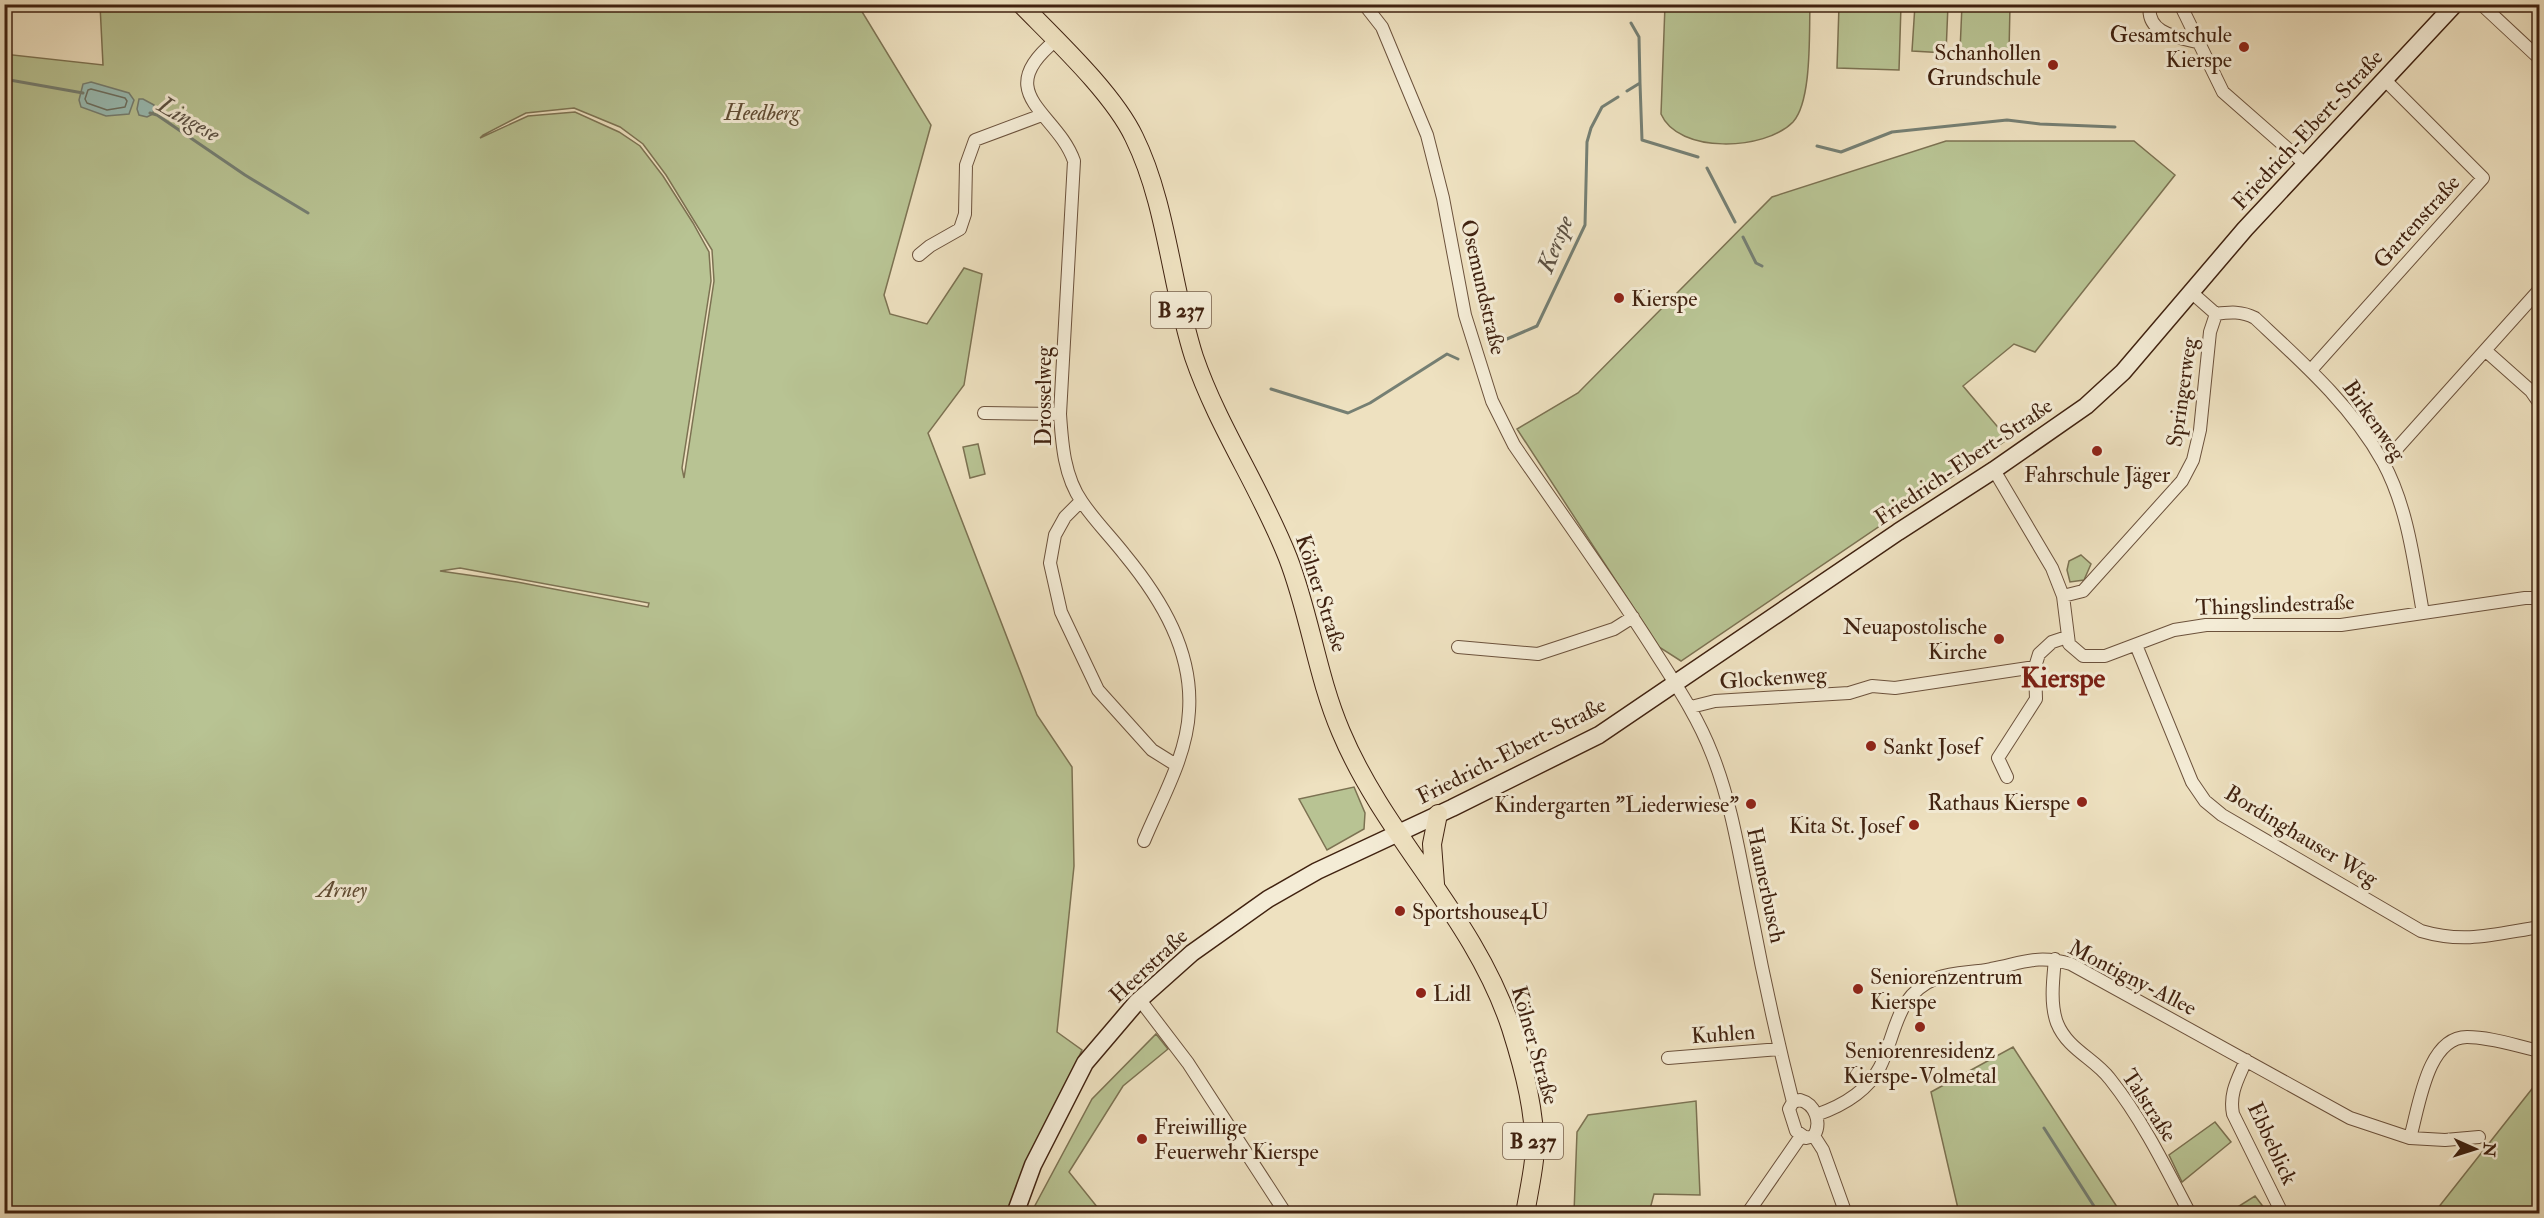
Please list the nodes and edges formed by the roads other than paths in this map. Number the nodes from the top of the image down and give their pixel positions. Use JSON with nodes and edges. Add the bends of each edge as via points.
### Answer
{"nodes":[{"id":1,"x":1021,"y":4,"type":"edge"},
{"id":2,"x":1364,"y":4,"type":"edge"},
{"id":3,"x":2150,"y":4,"type":"edge"},
{"id":4,"x":2180,"y":4,"type":"edge"},
{"id":5,"x":2455,"y":4,"type":"edge"},
{"id":6,"x":2481,"y":4,"type":"edge"},
{"id":7,"x":1055,"y":41,"type":"junction"},
{"id":8,"x":2197,"y":42,"type":"junction"},
{"id":9,"x":2540,"y":58,"type":"edge"},
{"id":10,"x":2384,"y":79,"type":"junction"},
{"id":11,"x":1042,"y":115,"type":"junction"},
{"id":12,"x":2304,"y":163,"type":"junction"},
{"id":13,"x":919,"y":255,"type":"dead end"},
{"id":14,"x":2540,"y":289,"type":"edge"},
{"id":15,"x":2191,"y":292,"type":"junction"},
{"id":16,"x":2216,"y":314,"type":"junction"},
{"id":17,"x":2486,"y":351,"type":"junction"},
{"id":18,"x":2310,"y":370,"type":"junction"},
{"id":19,"x":2540,"y":404,"type":"edge"},
{"id":20,"x":984,"y":413,"type":"dead end"},
{"id":21,"x":1060,"y":414,"type":"junction"},
{"id":22,"x":2384,"y":463,"type":"junction"},
{"id":23,"x":1994,"y":470,"type":"junction"},
{"id":24,"x":1081,"y":501,"type":"junction"},
{"id":25,"x":2063,"y":596,"type":"junction"},
{"id":26,"x":2540,"y":598,"type":"edge"},
{"id":27,"x":2423,"y":613,"type":"junction"},
{"id":28,"x":1633,"y":617,"type":"junction"},
{"id":29,"x":2067,"y":637,"type":"junction"},
{"id":30,"x":2136,"y":645,"type":"junction"},
{"id":31,"x":1458,"y":646,"type":"dead end"},
{"id":32,"x":2036,"y":667,"type":"junction"},
{"id":33,"x":1676,"y":684,"type":"junction"},
{"id":34,"x":1691,"y":707,"type":"junction"},
{"id":35,"x":1176,"y":765,"type":"junction"},
{"id":36,"x":2007,"y":777,"type":"dead end"},
{"id":37,"x":1438,"y":814,"type":"junction"},
{"id":38,"x":1398,"y":832,"type":"junction"},
{"id":39,"x":1144,"y":840,"type":"dead end"},
{"id":40,"x":1435,"y":886,"type":"junction"},
{"id":41,"x":2540,"y":927,"type":"edge"},
{"id":42,"x":2055,"y":959,"type":"junction"},
{"id":43,"x":1140,"y":1000,"type":"junction"},
{"id":44,"x":1780,"y":1049,"type":"junction"},
{"id":45,"x":2540,"y":1051,"type":"edge"},
{"id":46,"x":1668,"y":1058,"type":"dead end"},
{"id":47,"x":2247,"y":1060,"type":"junction"},
{"id":48,"x":1793,"y":1102,"type":"junction"},
{"id":49,"x":1816,"y":1114,"type":"junction"},
{"id":50,"x":1801,"y":1136,"type":"junction"},
{"id":51,"x":1814,"y":1136,"type":"junction"},
{"id":52,"x":2479,"y":1137,"type":"dead end"},
{"id":53,"x":2410,"y":1138,"type":"junction"},
{"id":54,"x":2280,"y":1209,"type":"dead end"},
{"id":55,"x":1015,"y":1214,"type":"edge"},
{"id":56,"x":1286,"y":1214,"type":"edge"},
{"id":57,"x":1525,"y":1214,"type":"edge"},
{"id":58,"x":1747,"y":1214,"type":"edge"},
{"id":59,"x":1846,"y":1214,"type":"edge"},
{"id":60,"x":2190,"y":1214,"type":"edge"}],
"edges":[{"from":1,"to":7,"type":"main road","name":"Kölner Straße","number":"B 237"},
{"from":2,"to":28,"type":"street","name":"Osemundstraße","via":[[1382,27],[1427,135],[1465,315],[1492,401],[1514,446]]},
{"from":3,"to":8,"type":"street","via":[[2153,22],[2162,33]]},
{"from":4,"to":8,"type":"street"},
{"from":5,"to":10,"type":"main road","name":"Friedrich-Ebert-Straße"},
{"from":6,"to":9,"type":"street"},
{"from":7,"to":11,"type":"street","name":"Drosselweg","via":[[1034,61],[1028,76],[1028,94]]},
{"from":7,"to":38,"type":"main road","name":"Kölner Straße","number":"B 237","via":[[1105,93],[1133,134],[1146,165],[1182,315],[1203,381],[1288,558],[1339,729],[1354,762]]},
{"from":8,"to":12,"type":"street","via":[[2223,92]]},
{"from":10,"to":12,"type":"main road","name":"Friedrich-Ebert-Straße"},
{"from":10,"to":18,"type":"street","name":"Gartenstraße","via":[[2483,178]]},
{"from":11,"to":13,"type":"street","via":[[975,140],[966,165],[965,214],[960,229]]},
{"from":11,"to":21,"type":"street","name":"Drosselweg","via":[[1070,148],[1074,161]]},
{"from":12,"to":15,"type":"main road","name":"Friedrich-Ebert-Straße"},
{"from":14,"to":17,"type":"street"},
{"from":15,"to":16,"type":"street","name":"Springerweg"},
{"from":15,"to":23,"type":"main road","name":"Friedrich-Ebert-Straße","via":[[2103,392]]},
{"from":16,"to":18,"type":"street","name":"Birkenweg","via":[[2245,313],[2255,318]]},
{"from":16,"to":25,"type":"street","name":"Springerweg","via":[[2210,332],[2200,430],[2193,460],[2182,481],[2083,591]]},
{"from":17,"to":19,"type":"street"},
{"from":17,"to":22,"type":"street"},
{"from":18,"to":22,"type":"street","name":"Birkenweg","via":[[2346,408]]},
{"from":20,"to":21,"type":"street"},
{"from":21,"to":24,"type":"street","name":"Drosselweg","via":[[1062,452]]},
{"from":22,"to":27,"type":"street","name":"Birkenweg","via":[[2409,532]]},
{"from":23,"to":25,"type":"street","via":[[2052,568]]},
{"from":23,"to":33,"type":"main road","name":"Friedrich-Ebert-Straße"},
{"from":24,"to":35,"type":"street","name":"Drosselweg","via":[[1128,558],[1171,620],[1189,675],[1189,713]]},
{"from":24,"to":35,"type":"street","via":[[1055,534],[1050,563],[1061,612],[1098,690],[1152,750]]},
{"from":25,"to":29,"type":"street"},
{"from":26,"to":27,"type":"street","name":"Thingslindestraße"},
{"from":27,"to":30,"type":"street","name":"Thingslindestraße","via":[[2341,625],[2206,625],[2174,630]]},
{"from":28,"to":31,"type":"street","via":[[1614,629],[1538,654]]},
{"from":28,"to":33,"type":"street","name":"Osemundstraße"},
{"from":29,"to":30,"type":"street","name":"Thingslindestraße","via":[[2074,650],[2083,656],[2093,657]]},
{"from":29,"to":32,"type":"street","via":[[2045,646]]},
{"from":30,"to":41,"type":"street","name":"Bordinghauser Weg","via":[[2192,782],[2205,801],[2222,815],[2421,931],[2445,938],[2468,938]]},
{"from":32,"to":34,"type":"street","name":"Glockenweg","via":[[1895,688],[1872,686],[1849,693],[1715,701]]},
{"from":32,"to":36,"type":"street","via":[[2036,699],[1998,758]]},
{"from":33,"to":34,"type":"street","name":"Haunerbusch"},
{"from":33,"to":37,"type":"main road","name":"Friedrich-Ebert-Straße","via":[[1599,735]]},
{"from":34,"to":44,"type":"street","name":"Haunerbusch","via":[[1726,794]]},
{"from":35,"to":39,"type":"street","name":"Drosselweg"},
{"from":37,"to":38,"type":"main road","name":"Friedrich-Ebert-Straße"},
{"from":37,"to":40,"type":"main road","via":[[1432,844]]},
{"from":38,"to":40,"type":"main road","name":"Kölner Straße","number":"B 237"},
{"from":38,"to":43,"type":"main road","name":"Heerstraße","via":[[1268,899],[1192,953]]},
{"from":40,"to":57,"type":"main road","name":"Kölner Straße","number":"B 237","via":[[1473,943],[1495,987],[1520,1062],[1534,1160]]},
{"from":42,"to":47,"type":"street","name":"Montigny-Allee","via":[[2071,964]]},
{"from":42,"to":49,"type":"street","name":"Montigny-Allee","via":[[2038,958],[1958,973],[1918,988],[1896,1020],[1880,1067],[1870,1081],[1851,1099]]},
{"from":42,"to":60,"type":"street","name":"Talstraße","via":[[2053,992],[2056,1021],[2062,1034],[2109,1077],[2124,1098]]},
{"from":43,"to":55,"type":"main road","name":"Heerstraße","via":[[1085,1063],[1033,1165]]},
{"from":43,"to":56,"type":"street","via":[[1188,1063]]},
{"from":44,"to":46,"type":"street","name":"Kuhlen"},
{"from":44,"to":48,"type":"street","name":"Haunerbusch"},
{"from":45,"to":53,"type":"street","via":[[2478,1038],[2449,1041],[2437,1052],[2430,1068]]},
{"from":47,"to":53,"type":"street","name":"Montigny-Allee","via":[[2350,1118]]},
{"from":47,"to":54,"type":"street","name":"Ebbeblick","via":[[2230,1102]]},
{"from":48,"to":49,"type":"street","via":[[1807,1102]]},
{"from":48,"to":50,"type":"street","via":[[1791,1119]]},
{"from":49,"to":51,"type":"street","via":[[1818,1130]]},
{"from":50,"to":51,"type":"street"},
{"from":50,"to":58,"type":"street"},
{"from":51,"to":59,"type":"street","via":[[1823,1150]]},
{"from":52,"to":53,"type":"street","name":"Montigny-Allee"}]}
